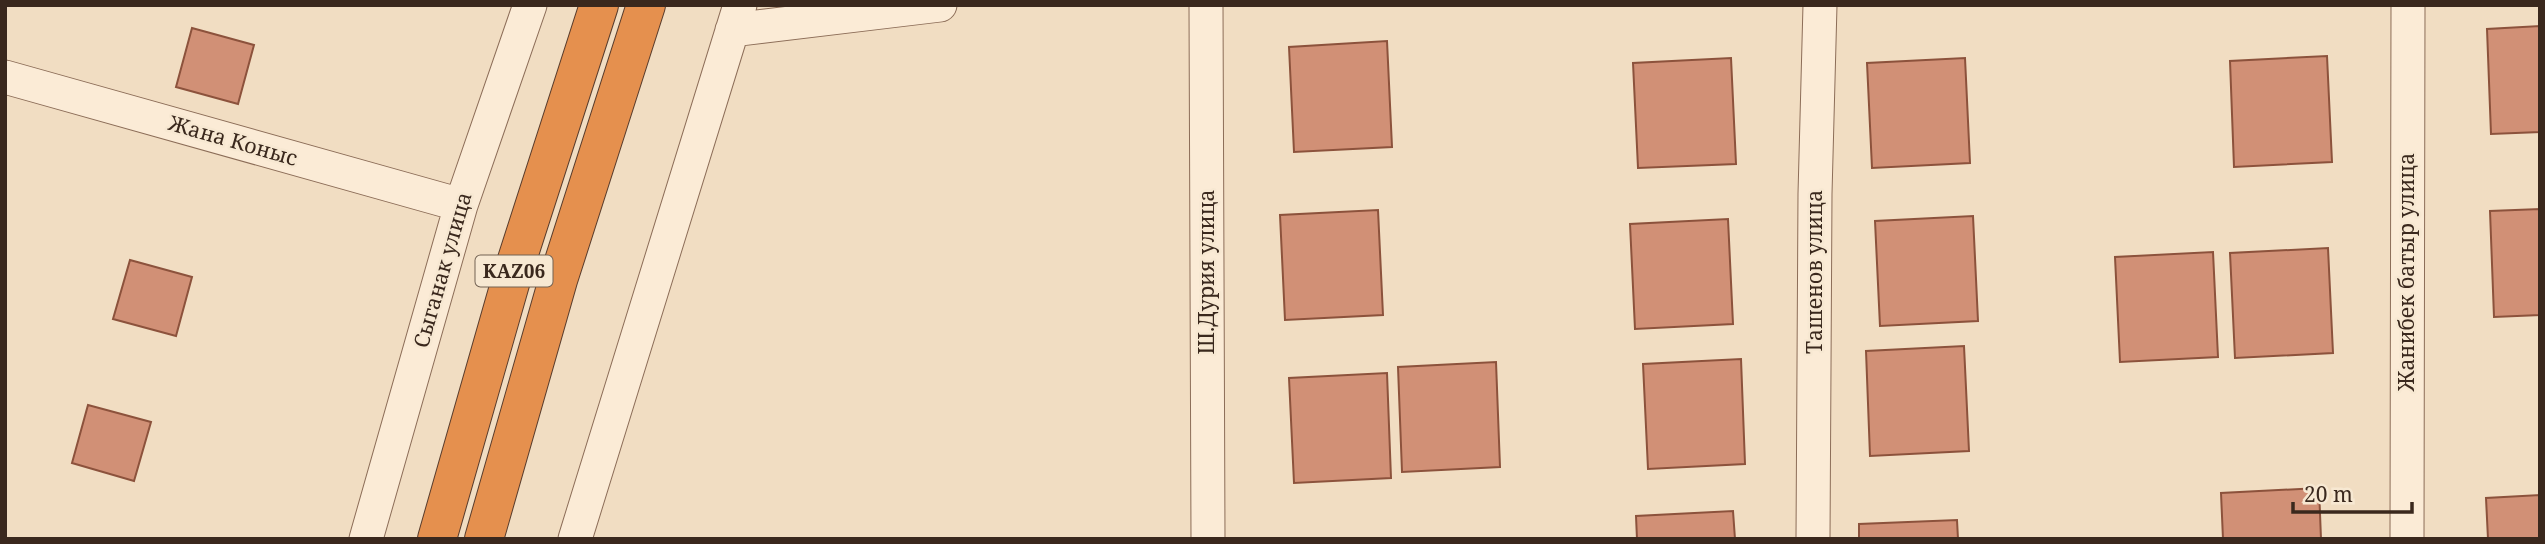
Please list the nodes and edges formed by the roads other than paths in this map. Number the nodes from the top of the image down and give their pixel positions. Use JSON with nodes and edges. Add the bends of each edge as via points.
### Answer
{"nodes":[{"id":1,"x":530,"y":5,"type":"edge"},
{"id":2,"x":599,"y":5,"type":"edge"},
{"id":3,"x":646,"y":5,"type":"edge"},
{"id":4,"x":940,"y":5,"type":"edge"},
{"id":5,"x":1206,"y":5,"type":"edge"},
{"id":6,"x":1820,"y":5,"type":"edge"},
{"id":7,"x":2408,"y":5,"type":"edge"},
{"id":8,"x":736,"y":17,"type":"edge"},
{"id":9,"x":5,"y":78,"type":"edge"},
{"id":10,"x":461,"y":205,"type":"junction"},
{"id":11,"x":366,"y":539,"type":"edge"},
{"id":12,"x":437,"y":539,"type":"edge"},
{"id":13,"x":484,"y":539,"type":"edge"},
{"id":14,"x":575,"y":539,"type":"edge"},
{"id":15,"x":1208,"y":539,"type":"edge"},
{"id":16,"x":1814,"y":539,"type":"edge"},
{"id":17,"x":2407,"y":539,"type":"edge"}],
"edges":[{"from":1,"to":10,"type":"street","name":"Сыганак улица"},
{"from":2,"to":12,"type":"highway","number":"KАZ06","via":[[515,267]]},
{"from":3,"to":13,"type":"highway","number":"KАZ06","via":[[558,280]]},
{"from":4,"to":8,"type":"street"},
{"from":5,"to":15,"type":"street","name":"Ш.Дурия улица"},
{"from":6,"to":16,"type":"street","name":"Ташенов улица"},
{"from":7,"to":17,"type":"street","name":"Жанибек батыр улица"},
{"from":8,"to":14,"type":"street"},
{"from":9,"to":10,"type":"street","name":"Жана Коныс"},
{"from":10,"to":11,"type":"street","name":"Сыганак улица"}]}
